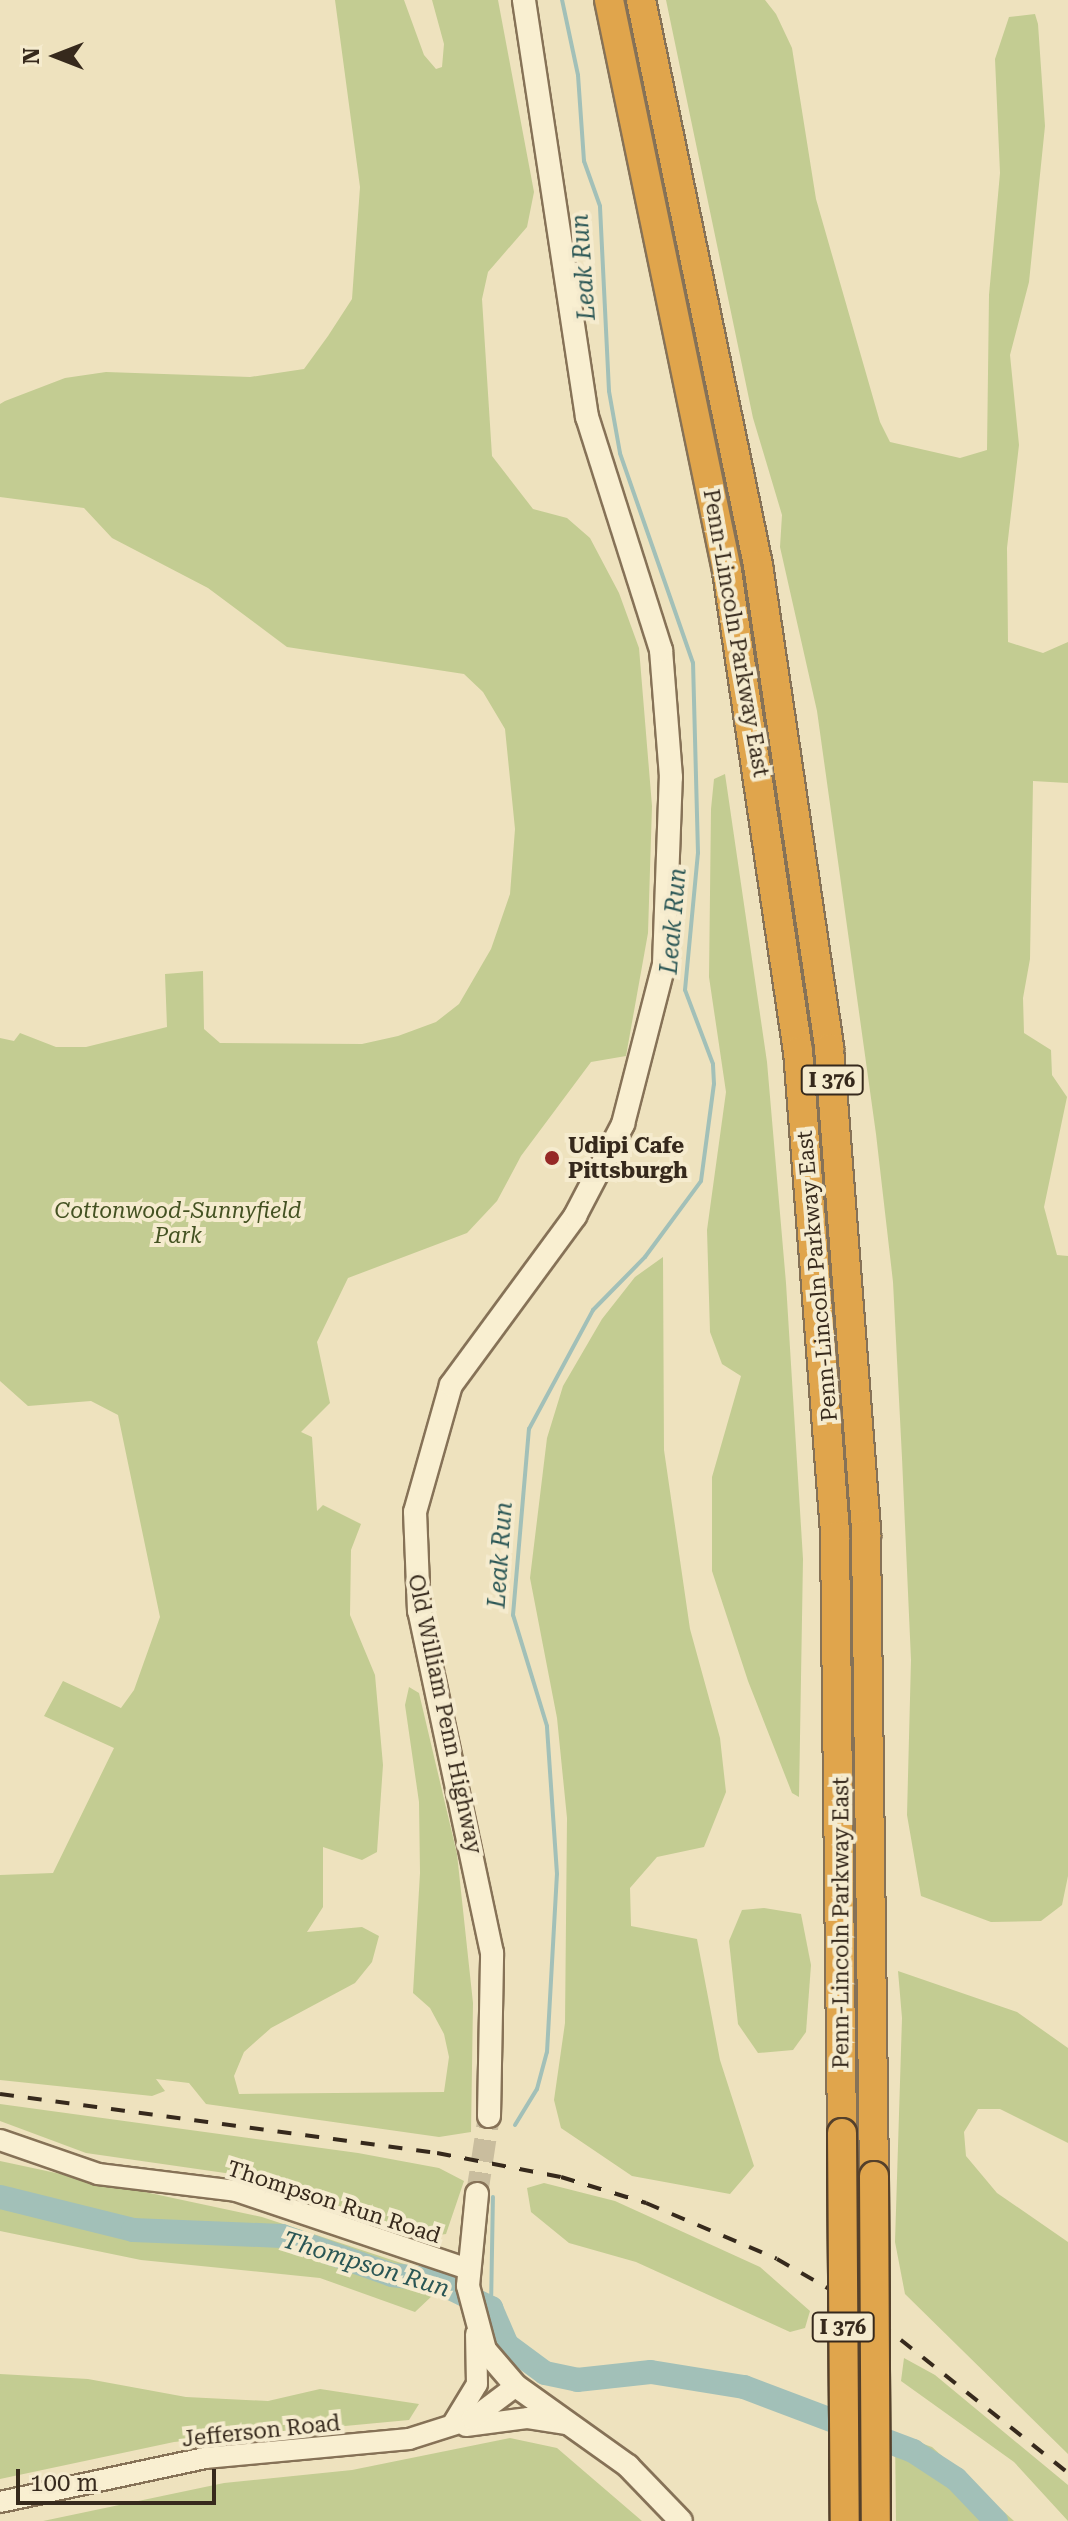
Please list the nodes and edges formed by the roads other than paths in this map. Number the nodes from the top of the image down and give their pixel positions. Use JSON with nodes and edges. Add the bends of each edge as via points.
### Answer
{"nodes":[{"id":1,"x":524,"y":0,"type":"edge"},
{"id":2,"x":609,"y":0,"type":"edge"},
{"id":3,"x":641,"y":0,"type":"edge"},
{"id":4,"x":489,"y":2116,"type":"tunnel mouth"},
{"id":5,"x":0,"y":2140,"type":"edge"},
{"id":6,"x":477,"y":2194,"type":"tunnel mouth"},
{"id":7,"x":468,"y":2277,"type":"junction"},
{"id":8,"x":473,"y":2319,"type":"junction"},
{"id":9,"x":516,"y":2386,"type":"junction"},
{"id":10,"x":567,"y":2424,"type":"junction"},
{"id":11,"x":443,"y":2431,"type":"junction"},
{"id":12,"x":0,"y":2502,"type":"edge"},
{"id":13,"x":681,"y":2521,"type":"edge"},
{"id":14,"x":845,"y":2521,"type":"edge"},
{"id":15,"x":876,"y":2521,"type":"edge"}],
"edges":[{"from":1,"to":4,"type":"main road","name":"Old William Penn Highway","via":[[587,417],[667,680],[670,809],[664,964],[649,1044],[623,1124],[575,1216],[451,1385],[415,1512],[419,1611],[492,1953]]},
{"from":2,"to":14,"type":"highway","name":"Penn-Lincoln Parkway East","number":"I 376","bridge":true,"via":[[727,571],[798,1051],[835,1550]]},
{"from":3,"to":15,"type":"highway","name":"Penn-Lincoln Parkway East","number":"I 376","bridge":true,"via":[[758,565],[830,1061],[867,1548]]},
{"from":5,"to":7,"type":"street","name":"Thompson Run Road","via":[[98,2174],[236,2191]]},
{"from":6,"to":7,"type":"main road"},
{"from":7,"to":8,"type":"main road"},
{"from":8,"to":9,"type":"main road"},
{"from":8,"to":11,"type":"street","via":[[477,2384],[466,2410]]},
{"from":9,"to":10,"type":"main road"},
{"from":9,"to":11,"type":"street","name":"Jefferson Road"},
{"from":10,"to":11,"type":"street","via":[[528,2418]]},
{"from":10,"to":13,"type":"main road","via":[[628,2466]]},
{"from":11,"to":12,"type":"street","name":"Jefferson Road","via":[[370,2445],[182,2462]]}]}
